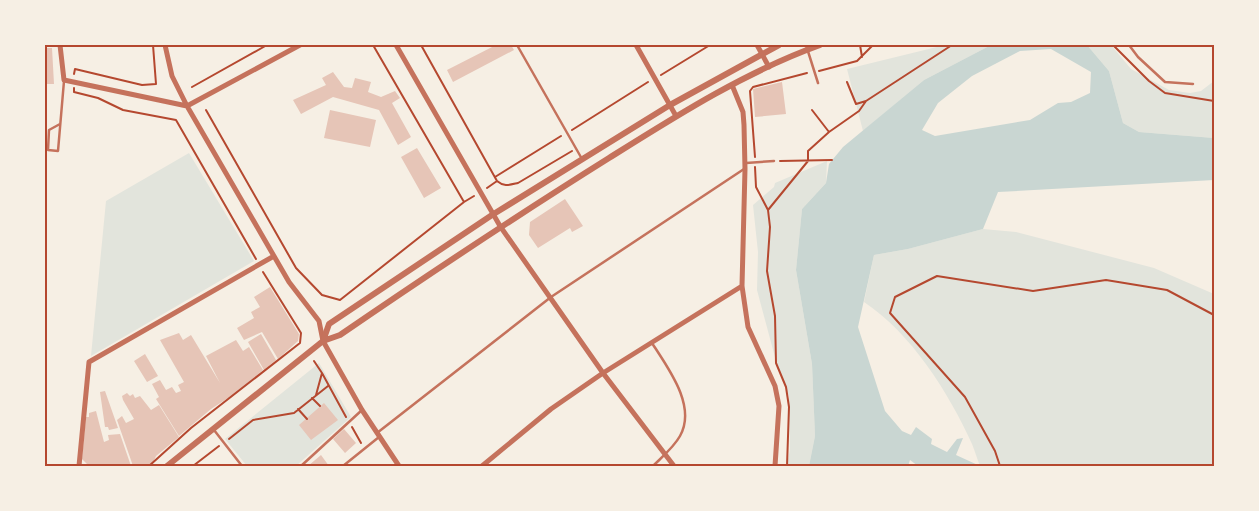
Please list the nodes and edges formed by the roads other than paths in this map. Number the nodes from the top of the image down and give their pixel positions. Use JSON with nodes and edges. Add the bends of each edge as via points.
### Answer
{"nodes":[{"id":1,"x":60,"y":45,"type":"edge"},
{"id":2,"x":165,"y":45,"type":"edge"},
{"id":3,"x":300,"y":45,"type":"edge"},
{"id":4,"x":396,"y":45,"type":"edge"},
{"id":5,"x":517,"y":45,"type":"edge"},
{"id":6,"x":636,"y":45,"type":"edge"},
{"id":7,"x":757,"y":45,"type":"edge"},
{"id":8,"x":779,"y":45,"type":"edge"},
{"id":9,"x":820,"y":45,"type":"edge"},
{"id":10,"x":1129,"y":45,"type":"edge"},
{"id":11,"x":807,"y":47,"type":"edge"},
{"id":12,"x":762,"y":54,"type":"junction"},
{"id":13,"x":769,"y":67,"type":"junction"},
{"id":14,"x":64,"y":80,"type":"junction"},
{"id":15,"x":818,"y":83,"type":"dead end"},
{"id":16,"x":1193,"y":84,"type":"dead end"},
{"id":17,"x":732,"y":85,"type":"junction"},
{"id":18,"x":670,"y":105,"type":"junction"},
{"id":19,"x":187,"y":106,"type":"junction"},
{"id":20,"x":676,"y":116,"type":"junction"},
{"id":21,"x":60,"y":124,"type":"junction"},
{"id":22,"x":583,"y":160,"type":"junction"},
{"id":23,"x":774,"y":161,"type":"road end"},
{"id":24,"x":745,"y":166,"type":"junction"},
{"id":25,"x":492,"y":214,"type":"junction"},
{"id":26,"x":500,"y":226,"type":"junction"},
{"id":27,"x":274,"y":256,"type":"junction"},
{"id":28,"x":742,"y":286,"type":"junction"},
{"id":29,"x":551,"y":297,"type":"junction"},
{"id":30,"x":323,"y":341,"type":"junction"},
{"id":31,"x":652,"y":343,"type":"junction"},
{"id":32,"x":603,"y":373,"type":"junction"},
{"id":33,"x":362,"y":410,"type":"junction"},
{"id":34,"x":213,"y":429,"type":"junction"},
{"id":35,"x":378,"y":435,"type":"junction"},
{"id":36,"x":664,"y":454,"type":"junction"},
{"id":37,"x":79,"y":466,"type":"edge"},
{"id":38,"x":167,"y":466,"type":"edge"},
{"id":39,"x":242,"y":466,"type":"edge"},
{"id":40,"x":300,"y":466,"type":"edge"},
{"id":41,"x":342,"y":466,"type":"edge"},
{"id":42,"x":399,"y":466,"type":"edge"},
{"id":43,"x":482,"y":466,"type":"edge"},
{"id":44,"x":654,"y":466,"type":"edge"},
{"id":45,"x":674,"y":466,"type":"edge"},
{"id":46,"x":775,"y":466,"type":"edge"}],
"edges":[{"from":1,"to":14,"type":"street"},
{"from":2,"to":19,"type":"street","via":[[172,76]]},
{"from":3,"to":19,"type":"street"},
{"from":4,"to":25,"type":"street"},
{"from":5,"to":22,"type":"lane"},
{"from":6,"to":18,"type":"street"},
{"from":7,"to":12,"type":"street"},
{"from":8,"to":12,"type":"street"},
{"from":9,"to":11,"type":"street"},
{"from":10,"to":16,"type":"lane","via":[[1165,82]]},
{"from":11,"to":13,"type":"street"},
{"from":11,"to":15,"type":"lane"},
{"from":12,"to":13,"type":"street"},
{"from":12,"to":18,"type":"street"},
{"from":13,"to":17,"type":"street"},
{"from":14,"to":19,"type":"street"},
{"from":14,"to":21,"type":"lane"},
{"from":17,"to":20,"type":"street"},
{"from":17,"to":24,"type":"street","via":[[743,112]]},
{"from":18,"to":20,"type":"street"},
{"from":18,"to":22,"type":"street"},
{"from":19,"to":27,"type":"street"},
{"from":20,"to":26,"type":"street"},
{"from":21,"to":21,"type":"lane","via":[[58,151],[48,150],[49,130]]},
{"from":22,"to":25,"type":"street"},
{"from":23,"to":24,"type":"lane"},
{"from":24,"to":28,"type":"street"},
{"from":24,"to":29,"type":"lane"},
{"from":25,"to":26,"type":"street"},
{"from":25,"to":30,"type":"street","via":[[329,324]]},
{"from":26,"to":29,"type":"street"},
{"from":26,"to":30,"type":"street","via":[[340,334]]},
{"from":27,"to":30,"type":"street","via":[[289,282],[320,322]]},
{"from":27,"to":37,"type":"street","via":[[89,362]]},
{"from":28,"to":31,"type":"street"},
{"from":28,"to":46,"type":"street","via":[[748,327],[775,386],[779,406]]},
{"from":29,"to":32,"type":"street"},
{"from":29,"to":35,"type":"lane"},
{"from":30,"to":33,"type":"street"},
{"from":30,"to":34,"type":"street"},
{"from":31,"to":32,"type":"street"},
{"from":31,"to":36,"type":"lane","via":[[682,396],[686,420],[680,437]]},
{"from":32,"to":36,"type":"street"},
{"from":32,"to":43,"type":"street","via":[[552,409]]},
{"from":33,"to":35,"type":"street"},
{"from":33,"to":40,"type":"lane"},
{"from":34,"to":38,"type":"street"},
{"from":34,"to":39,"type":"lane"},
{"from":35,"to":41,"type":"lane"},
{"from":35,"to":42,"type":"street"},
{"from":36,"to":44,"type":"lane"},
{"from":36,"to":45,"type":"street"}]}
